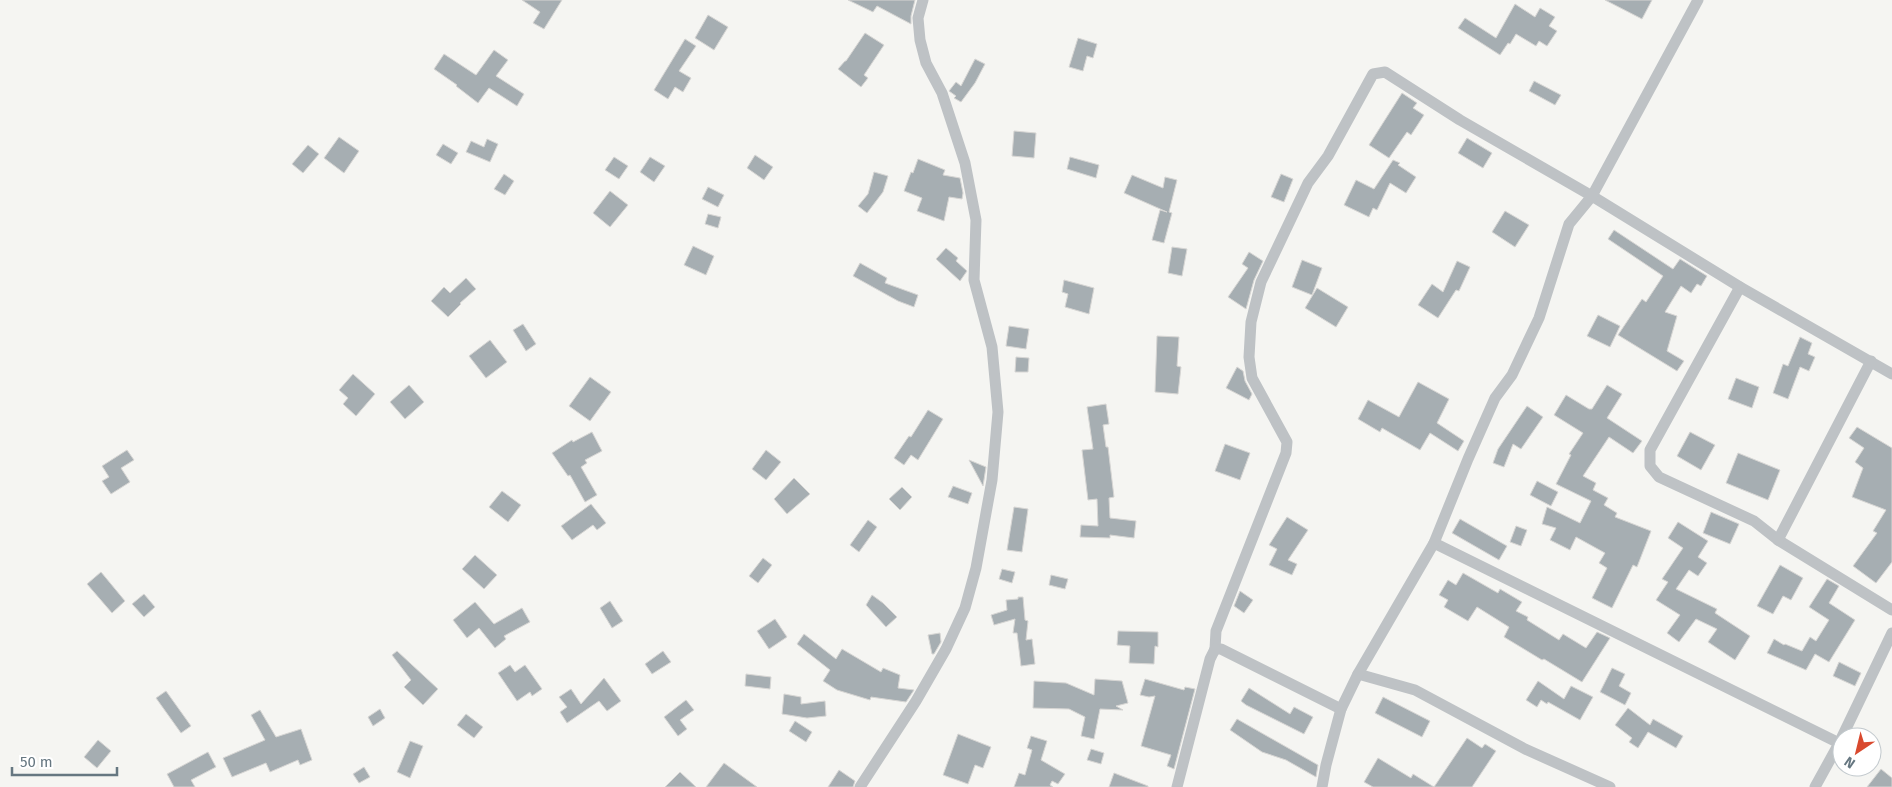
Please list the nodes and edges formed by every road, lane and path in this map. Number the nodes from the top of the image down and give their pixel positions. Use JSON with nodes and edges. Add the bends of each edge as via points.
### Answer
{"nodes":[{"id":1,"x":923,"y":0,"type":"edge"},
{"id":2,"x":1698,"y":0,"type":"edge"},
{"id":3,"x":1592,"y":196,"type":"junction"},
{"id":4,"x":1740,"y":287,"type":"junction"},
{"id":5,"x":1871,"y":361,"type":"junction"},
{"id":6,"x":1892,"y":374,"type":"edge"},
{"id":7,"x":1778,"y":540,"type":"junction"},
{"id":8,"x":1434,"y":542,"type":"junction"},
{"id":9,"x":1892,"y":610,"type":"edge"},
{"id":10,"x":1892,"y":633,"type":"edge"},
{"id":11,"x":1214,"y":649,"type":"junction"},
{"id":12,"x":1358,"y":674,"type":"junction"},
{"id":13,"x":1341,"y":709,"type":"junction"},
{"id":14,"x":1847,"y":727,"type":"edge"},
{"id":15,"x":1832,"y":735,"type":"edge"},
{"id":16,"x":1832,"y":756,"type":"edge"},
{"id":17,"x":860,"y":787,"type":"edge"},
{"id":18,"x":1177,"y":787,"type":"edge"},
{"id":19,"x":1322,"y":787,"type":"edge"},
{"id":20,"x":1610,"y":787,"type":"edge"},
{"id":21,"x":1815,"y":787,"type":"edge"}],
"edges":[{"from":1,"to":17,"type":"street","via":[[918,18],[920,40],[965,163],[976,220],[974,280],[992,347],[998,412],[992,480],[976,568],[965,608],[916,701]]},
{"from":2,"to":3,"type":"street"},
{"from":3,"to":4,"type":"street"},
{"from":3,"to":8,"type":"street","via":[[1569,224],[1539,318],[1512,375],[1495,398]]},
{"from":3,"to":11,"type":"street","via":[[1460,120],[1385,72],[1373,74],[1328,156],[1308,183],[1261,282],[1251,322],[1249,357],[1252,378],[1287,442],[1286,454],[1216,631]]},
{"from":4,"to":5,"type":"street"},
{"from":4,"to":7,"type":"street","via":[[1650,450],[1650,466],[1659,477],[1754,521]]},
{"from":5,"to":6,"type":"street"},
{"from":5,"to":7,"type":"street"},
{"from":7,"to":9,"type":"street"},
{"from":8,"to":12,"type":"street"},
{"from":8,"to":15,"type":"street"},
{"from":10,"to":14,"type":"street"},
{"from":11,"to":13,"type":"street","via":[[1221,649]]},
{"from":11,"to":18,"type":"street"},
{"from":12,"to":13,"type":"street"},
{"from":12,"to":20,"type":"street","via":[[1415,690],[1525,749]]},
{"from":13,"to":19,"type":"street"},
{"from":16,"to":21,"type":"street"}]}
